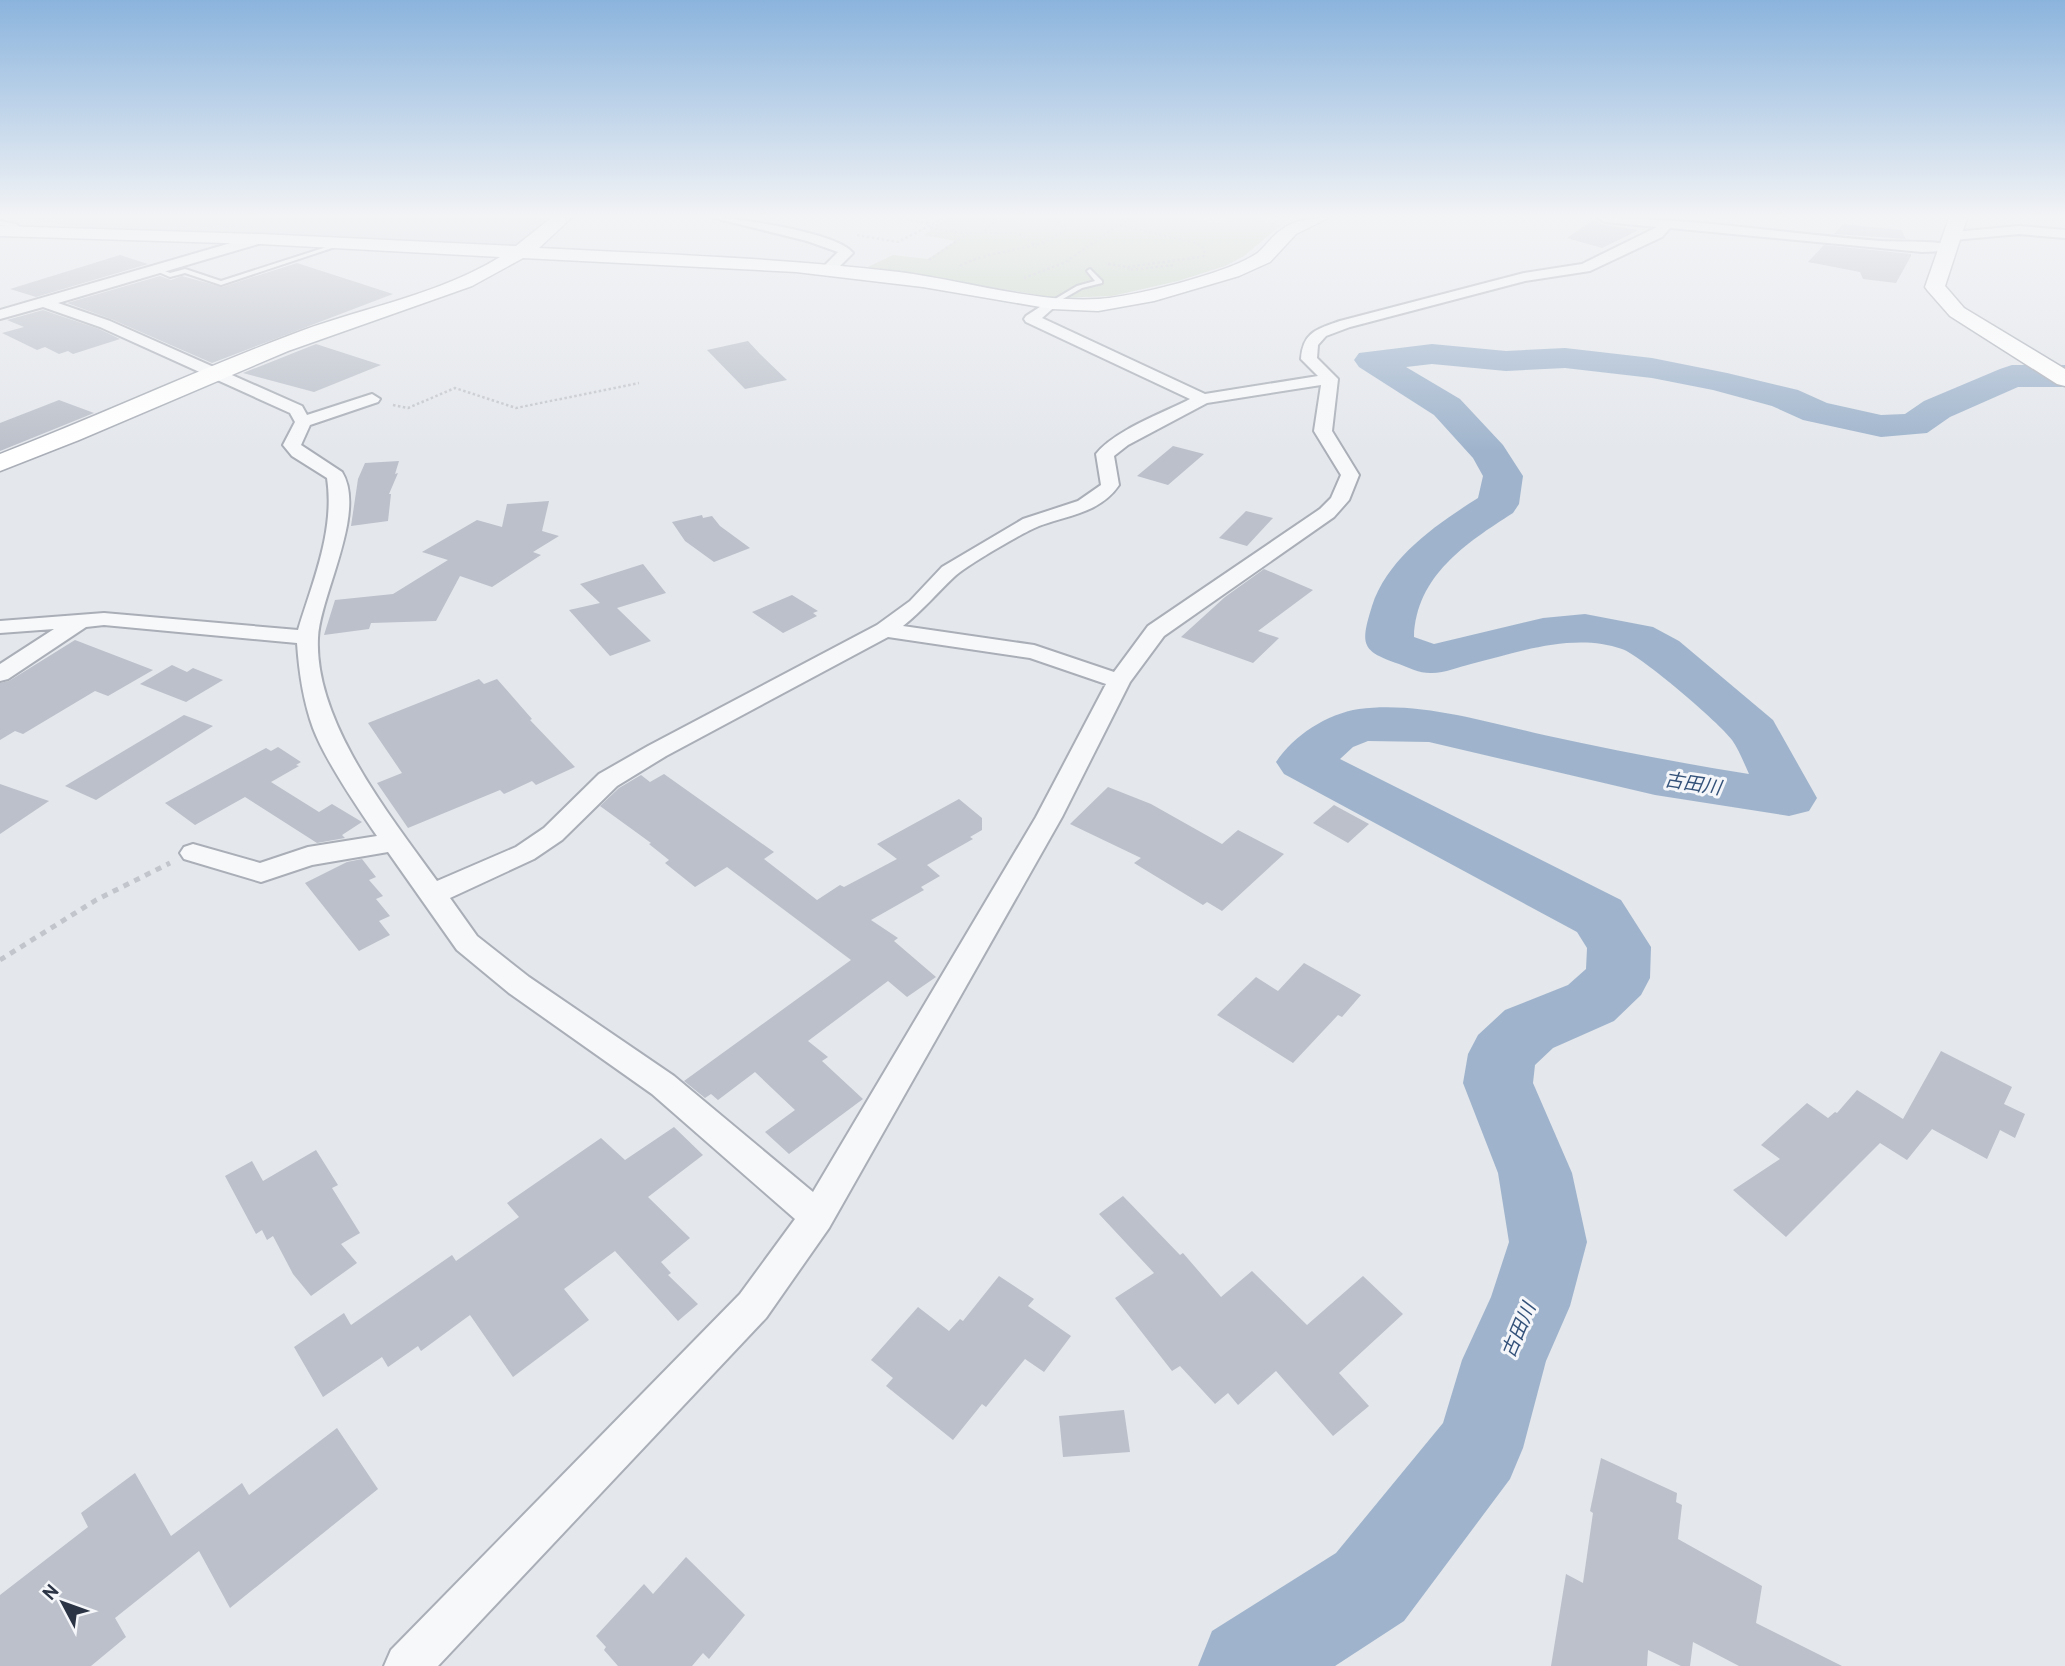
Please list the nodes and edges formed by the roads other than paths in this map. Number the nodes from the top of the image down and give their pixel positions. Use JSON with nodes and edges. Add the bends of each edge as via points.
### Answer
{"nodes":[{"id":1,"x":70,"y":296,"type":"edge"},
{"id":2,"x":424,"y":296,"type":"edge"},
{"id":3,"x":1004,"y":296,"type":"edge"},
{"id":4,"x":1067,"y":296,"type":"edge"},
{"id":5,"x":1148,"y":296,"type":"edge"},
{"id":6,"x":1452,"y":296,"type":"edge"},
{"id":7,"x":1942,"y":296,"type":"edge"},
{"id":8,"x":45,"y":303,"type":"junction"},
{"id":9,"x":1052,"y":303,"type":"junction"},
{"id":10,"x":0,"y":316,"type":"edge"},
{"id":11,"x":217,"y":374,"type":"junction"},
{"id":12,"x":1330,"y":379,"type":"junction"},
{"id":13,"x":2065,"y":379,"type":"edge"},
{"id":14,"x":372,"y":399,"type":"road end"},
{"id":15,"x":1203,"y":399,"type":"junction"},
{"id":16,"x":303,"y":422,"type":"junction"},
{"id":17,"x":0,"y":463,"type":"edge"},
{"id":18,"x":81,"y":621,"type":"junction"},
{"id":19,"x":0,"y":627,"type":"edge"},
{"id":20,"x":885,"y":630,"type":"junction"},
{"id":21,"x":307,"y":637,"type":"junction"},
{"id":22,"x":0,"y":674,"type":"edge"},
{"id":23,"x":1119,"y":681,"type":"junction"},
{"id":24,"x":396,"y":842,"type":"junction"},
{"id":25,"x":193,"y":853,"type":"road end"},
{"id":26,"x":432,"y":895,"type":"junction"},
{"id":27,"x":817,"y":1216,"type":"junction"},
{"id":28,"x":407,"y":1666,"type":"edge"}],
"edges":[{"from":1,"to":8,"type":"street"},
{"from":2,"to":11,"type":"main road","via":[[282,345]]},
{"from":3,"to":9,"type":"main road"},
{"from":4,"to":9,"type":"lane"},
{"from":5,"to":9,"type":"main road","via":[[1098,305]]},
{"from":6,"to":12,"type":"street","via":[[1321,333],[1310,344],[1310,359]]},
{"from":7,"to":13,"type":"main road","via":[[1957,313]]},
{"from":8,"to":10,"type":"street"},
{"from":8,"to":11,"type":"street"},
{"from":9,"to":15,"type":"street","via":[[1031,319]]},
{"from":11,"to":16,"type":"street","via":[[296,410]]},
{"from":11,"to":17,"type":"main road"},
{"from":12,"to":15,"type":"street"},
{"from":12,"to":23,"type":"street","via":[[1323,432],[1350,475],[1340,500],[1156,631]]},
{"from":14,"to":16,"type":"street"},
{"from":15,"to":20,"type":"street","via":[[1105,454],[1110,485],[1104,493],[1085,505],[1030,523],[949,570]]},
{"from":16,"to":21,"type":"street","via":[[292,444],[336,476],[339,495],[332,552]]},
{"from":18,"to":19,"type":"street"},
{"from":18,"to":21,"type":"street","via":[[104,619]]},
{"from":18,"to":22,"type":"street"},
{"from":20,"to":23,"type":"street","via":[[1034,652]]},
{"from":20,"to":26,"type":"street","via":[[608,780],[553,834],[525,853]]},
{"from":21,"to":24,"type":"street","via":[[312,684],[326,730],[369,806]]},
{"from":23,"to":27,"type":"street","via":[[1049,817]]},
{"from":24,"to":25,"type":"street","via":[[308,856],[261,873]]},
{"from":24,"to":26,"type":"street"},
{"from":26,"to":27,"type":"street","via":[[467,943],[519,985],[663,1085]]},
{"from":27,"to":28,"type":"street","via":[[753,1306]]}]}
